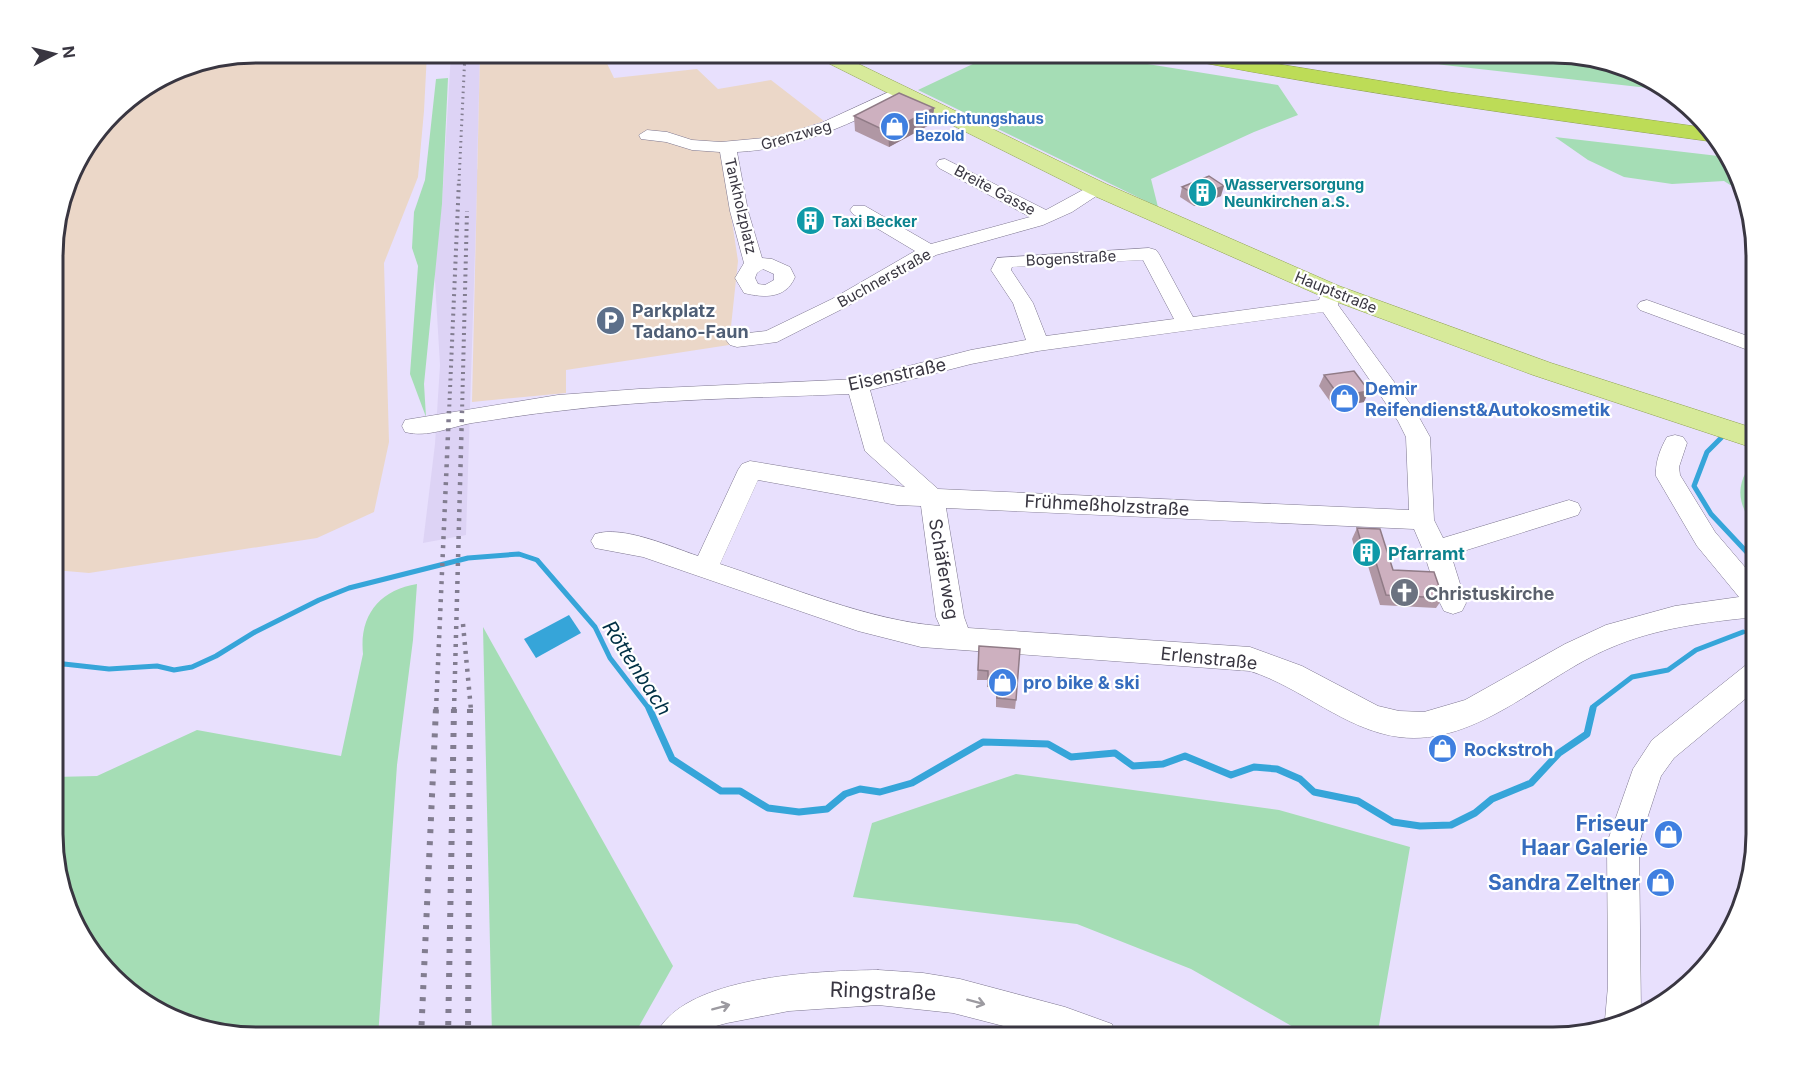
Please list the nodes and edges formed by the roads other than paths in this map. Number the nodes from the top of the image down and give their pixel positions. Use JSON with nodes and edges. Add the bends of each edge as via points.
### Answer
{"nodes":[{"id":1,"x":845,"y":63,"type":"edge"},
{"id":2,"x":1235,"y":63,"type":"edge"},
{"id":3,"x":1317,"y":63,"type":"edge"},
{"id":4,"x":902,"y":91,"type":"junction"},
{"id":5,"x":1689,"y":118,"type":"edge"},
{"id":6,"x":1703,"y":134,"type":"edge"},
{"id":7,"x":647,"y":135,"type":"dead end"},
{"id":8,"x":728,"y":147,"type":"junction"},
{"id":9,"x":945,"y":164,"type":"dead end"},
{"id":10,"x":1098,"y":189,"type":"junction"},
{"id":11,"x":859,"y":210,"type":"dead end"},
{"id":12,"x":1045,"y":217,"type":"junction"},
{"id":13,"x":930,"y":251,"type":"junction"},
{"id":14,"x":754,"y":264,"type":"dead end"},
{"id":15,"x":1329,"y":298,"type":"junction"},
{"id":16,"x":1647,"y":306,"type":"dead end"},
{"id":17,"x":1187,"y":324,"type":"junction"},
{"id":18,"x":737,"y":340,"type":"dead end"},
{"id":19,"x":1746,"y":342,"type":"edge"},
{"id":20,"x":1038,"y":344,"type":"junction"},
{"id":21,"x":858,"y":386,"type":"junction"},
{"id":22,"x":413,"y":426,"type":"dead end"},
{"id":23,"x":1746,"y":436,"type":"edge"},
{"id":24,"x":1675,"y":443,"type":"dead end"},
{"id":25,"x":932,"y":498,"type":"junction"},
{"id":26,"x":1569,"y":509,"type":"dead end"},
{"id":27,"x":1422,"y":520,"type":"junction"},
{"id":28,"x":603,"y":541,"type":"dead end"},
{"id":29,"x":1436,"y":550,"type":"junction"},
{"id":30,"x":705,"y":569,"type":"junction"},
{"id":31,"x":1746,"y":596,"type":"edge"},
{"id":32,"x":1453,"y":603,"type":"dead end"},
{"id":33,"x":1746,"y":609,"type":"edge"},
{"id":34,"x":959,"y":638,"type":"junction"},
{"id":35,"x":1746,"y":681,"type":"edge"},
{"id":36,"x":1623,"y":1013,"type":"edge"},
{"id":37,"x":681,"y":1027,"type":"edge"},
{"id":38,"x":1069,"y":1027,"type":"edge"}],
"edges":[{"from":1,"to":4,"type":"main road","name":"Hauptstraße"},
{"from":2,"to":6,"type":"highway"},
{"from":3,"to":5,"type":"highway"},
{"from":4,"to":8,"type":"street","name":"Grenzweg","via":[[808,135],[768,145]]},
{"from":4,"to":10,"type":"main road","name":"Hauptstraße"},
{"from":7,"to":8,"type":"street","name":"Grenzweg","via":[[669,137],[689,145]]},
{"from":8,"to":14,"type":"street","name":"Tankholzplatz","via":[[739,211]]},
{"from":9,"to":12,"type":"street","name":"Breite Gasse"},
{"from":10,"to":12,"type":"street","name":"Buchnerstraße"},
{"from":10,"to":15,"type":"main road","name":"Hauptstraße"},
{"from":11,"to":13,"type":"street"},
{"from":12,"to":13,"type":"street","name":"Buchnerstraße"},
{"from":13,"to":18,"type":"street","name":"Buchnerstraße","via":[[799,324],[770,337]]},
{"from":15,"to":17,"type":"street","name":"Eisenstraße"},
{"from":15,"to":23,"type":"main road","name":"Hauptstraße"},
{"from":15,"to":27,"type":"street","via":[[1418,437]]},
{"from":16,"to":19,"type":"street"},
{"from":17,"to":20,"type":"street","name":"Eisenstraße"},
{"from":17,"to":20,"type":"street","name":"Bogenstraße","via":[[1149,254],[1004,262],[1001,270],[1023,303]]},
{"from":20,"to":21,"type":"street","name":"Eisenstraße"},
{"from":21,"to":22,"type":"street","name":"Eisenstraße","via":[[558,403]]},
{"from":21,"to":25,"type":"street","via":[[873,445]]},
{"from":24,"to":31,"type":"street","via":[[1668,476]]},
{"from":25,"to":27,"type":"street","name":"Frühmeßholzstraße"},
{"from":25,"to":30,"type":"street","via":[[897,496],[750,470]]},
{"from":25,"to":34,"type":"street","name":"Schäferweg","via":[[950,617]]},
{"from":26,"to":29,"type":"street"},
{"from":27,"to":29,"type":"street"},
{"from":28,"to":30,"type":"street","name":"Erlenstraße","via":[[645,548]]},
{"from":29,"to":32,"type":"street"},
{"from":30,"to":34,"type":"street","name":"Erlenstraße","via":[[858,620],[921,636]]},
{"from":33,"to":34,"type":"street","name":"Erlenstraße","via":[[1696,612],[1597,641],[1468,713],[1419,725],[1353,711],[1284,670],[1250,659]]},
{"from":35,"to":36,"type":"street","via":[[1663,749],[1648,769],[1623,843]]},
{"from":37,"to":38,"type":"street","name":"Ringstraße","one_way":true,"via":[[702,1012],[737,1002],[818,989],[868,987],[946,994]]}]}
